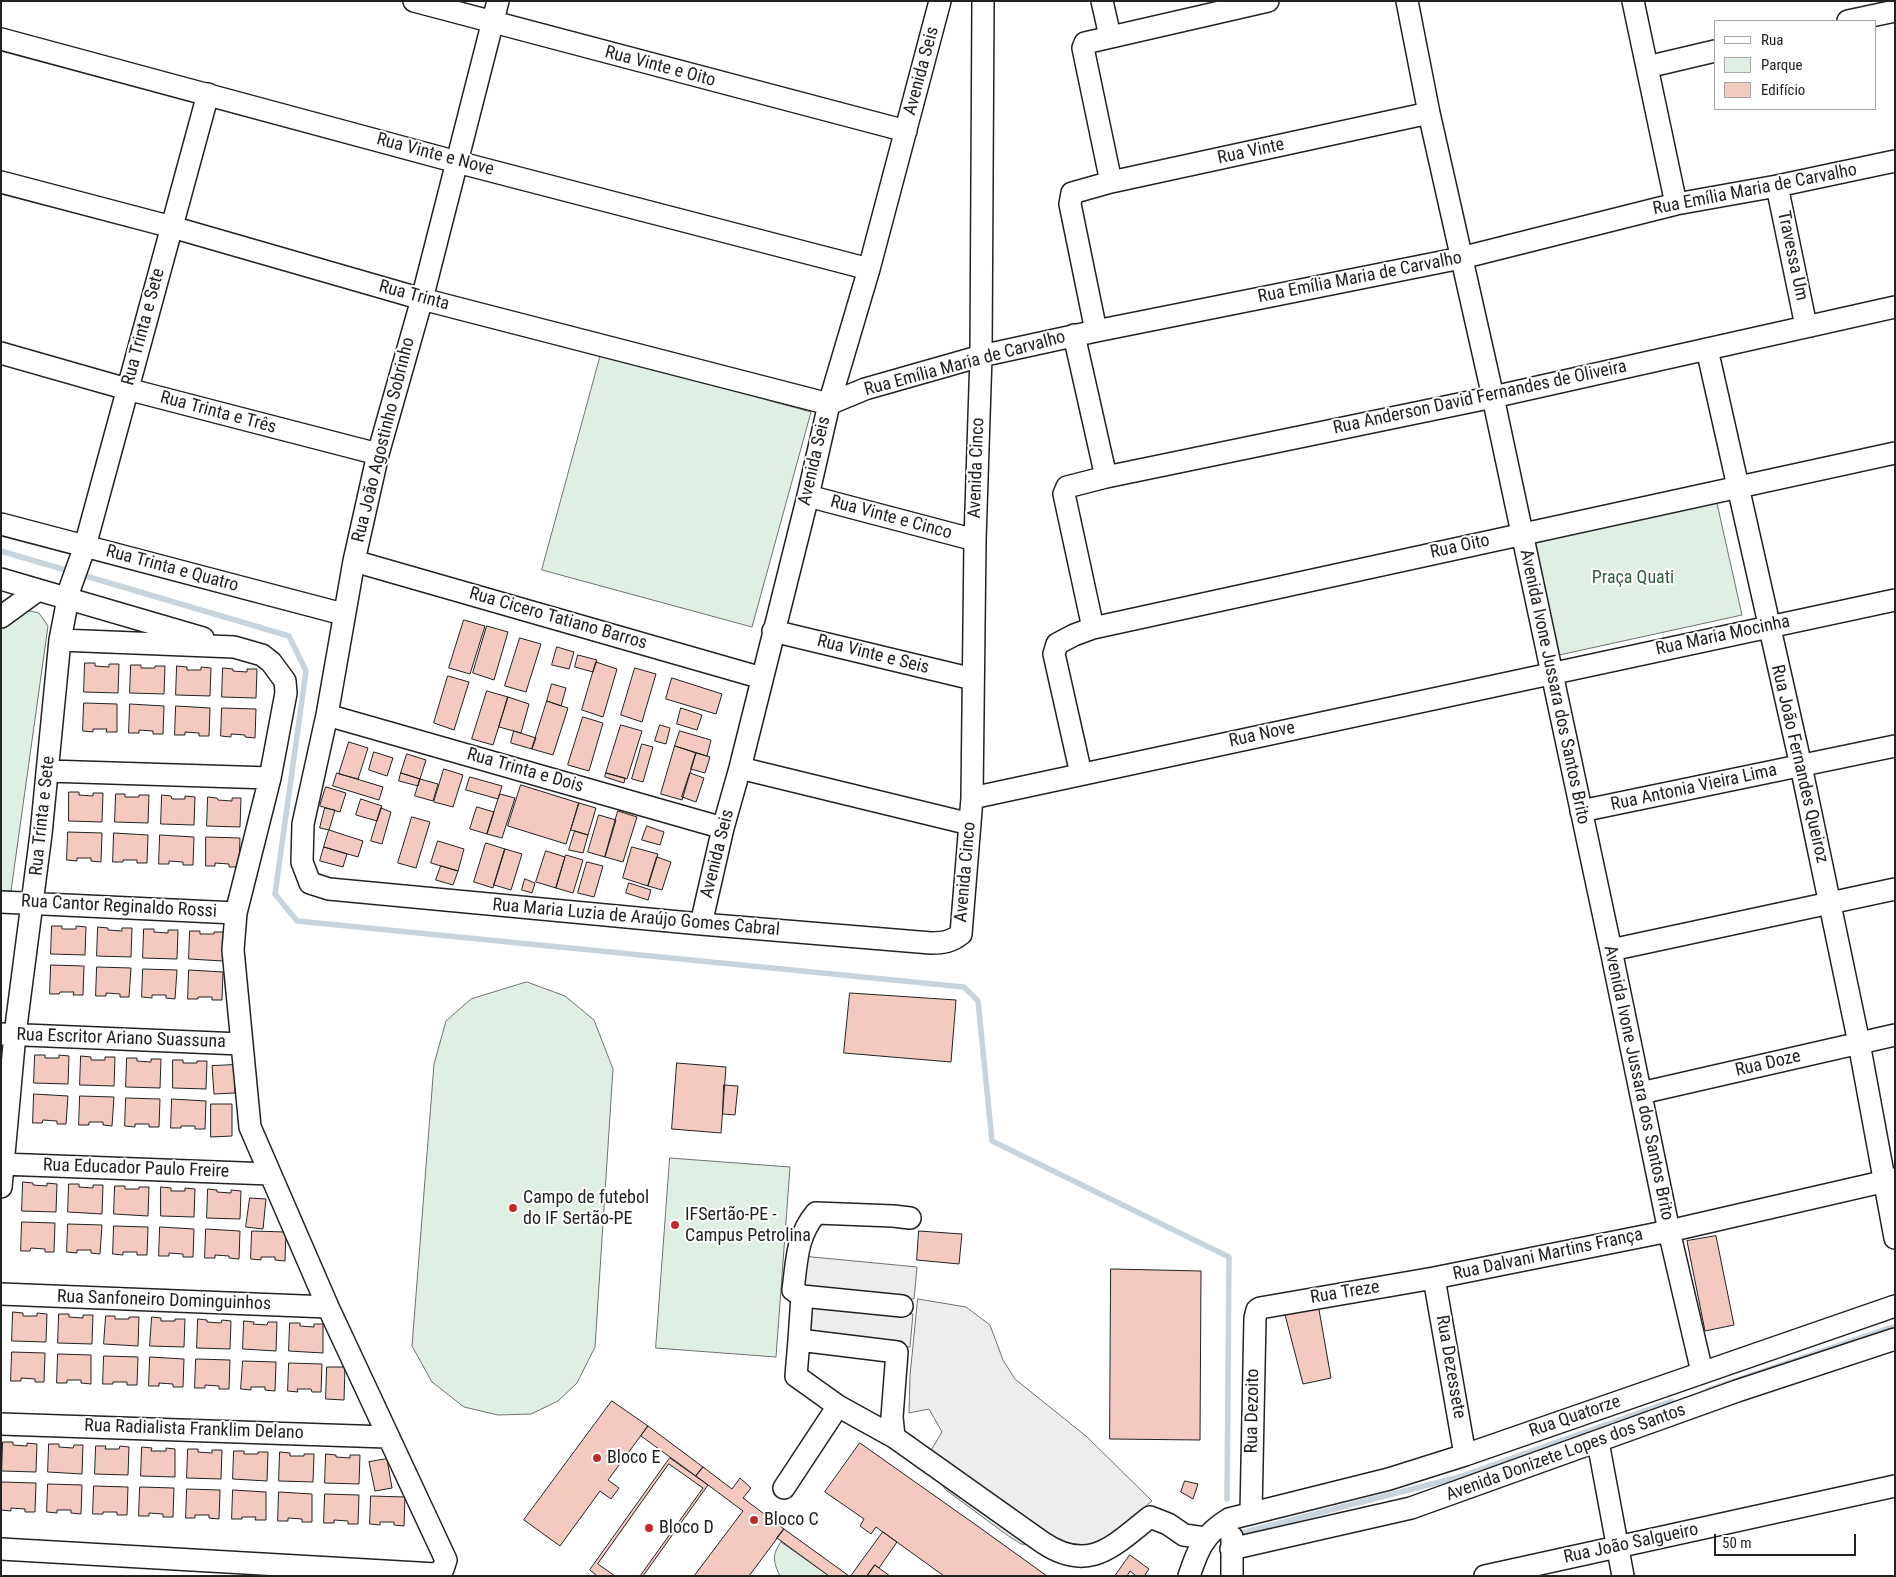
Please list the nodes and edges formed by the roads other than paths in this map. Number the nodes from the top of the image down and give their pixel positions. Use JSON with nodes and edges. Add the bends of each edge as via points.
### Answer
{"nodes":[{"id":1,"x":414,"y":1,"type":"edge"},
{"id":2,"x":498,"y":1,"type":"edge"},
{"id":3,"x":940,"y":1,"type":"edge"},
{"id":4,"x":983,"y":1,"type":"edge"},
{"id":5,"x":1102,"y":1,"type":"edge"},
{"id":6,"x":1268,"y":1,"type":"edge"},
{"id":7,"x":1407,"y":1,"type":"edge"},
{"id":8,"x":1633,"y":1,"type":"edge"},
{"id":9,"x":1895,"y":11,"type":"edge"},
{"id":10,"x":1853,"y":20,"type":"edge"},
{"id":11,"x":492,"y":23,"type":"junction"},
{"id":12,"x":1110,"y":36,"type":"junction"},
{"id":13,"x":1,"y":39,"type":"edge"},
{"id":14,"x":1714,"y":51,"type":"edge"},
{"id":15,"x":1647,"y":67,"type":"junction"},
{"id":16,"x":208,"y":94,"type":"junction"},
{"id":17,"x":1430,"y":113,"type":"junction"},
{"id":18,"x":906,"y":131,"type":"junction"},
{"id":19,"x":1895,"y":161,"type":"edge"},
{"id":20,"x":457,"y":162,"type":"junction"},
{"id":21,"x":1,"y":182,"type":"edge"},
{"id":22,"x":1111,"y":182,"type":"junction"},
{"id":23,"x":1777,"y":186,"type":"junction"},
{"id":24,"x":1676,"y":204,"type":"junction"},
{"id":25,"x":172,"y":227,"type":"junction"},
{"id":26,"x":1461,"y":258,"type":"junction"},
{"id":27,"x":868,"y":269,"type":"junction"},
{"id":28,"x":422,"y":299,"type":"junction"},
{"id":29,"x":1895,"y":306,"type":"edge"},
{"id":30,"x":1806,"y":326,"type":"junction"},
{"id":31,"x":1096,"y":330,"type":"junction"},
{"id":32,"x":1074,"y":335,"type":"junction"},
{"id":33,"x":1707,"y":349,"type":"junction"},
{"id":34,"x":1,"y":353,"type":"edge"},
{"id":35,"x":981,"y":356,"type":"junction"},
{"id":36,"x":127,"y":389,"type":"junction"},
{"id":37,"x":1493,"y":397,"type":"junction"},
{"id":38,"x":828,"y":404,"type":"junction"},
{"id":39,"x":1895,"y":453,"type":"edge"},
{"id":40,"x":378,"y":454,"type":"junction"},
{"id":41,"x":1106,"y":477,"type":"junction"},
{"id":42,"x":1737,"y":487,"type":"junction"},
{"id":43,"x":808,"y":496,"type":"junction"},
{"id":44,"x":1,"y":524,"type":"edge"},
{"id":45,"x":1521,"y":534,"type":"junction"},
{"id":46,"x":974,"y":540,"type":"junction"},
{"id":47,"x":82,"y":553,"type":"junction"},
{"id":48,"x":354,"y":561,"type":"junction"},
{"id":49,"x":1,"y":579,"type":"edge"},
{"id":50,"x":38,"y":590,"type":"junction"},
{"id":51,"x":69,"y":593,"type":"junction"},
{"id":52,"x":1895,"y":600,"type":"edge"},
{"id":53,"x":343,"y":614,"type":"junction"},
{"id":54,"x":1,"y":617,"type":"edge"},
{"id":55,"x":1768,"y":627,"type":"junction"},
{"id":56,"x":1093,"y":628,"type":"junction"},
{"id":57,"x":774,"y":631,"type":"junction"},
{"id":58,"x":60,"y":640,"type":"junction"},
{"id":59,"x":234,"y":647,"type":"junction"},
{"id":60,"x":1552,"y":672,"type":"junction"},
{"id":61,"x":762,"y":678,"type":"junction"},
{"id":62,"x":973,"y":679,"type":"junction"},
{"id":63,"x":327,"y":714,"type":"junction"},
{"id":64,"x":1895,"y":746,"type":"edge"},
{"id":65,"x":1801,"y":766,"type":"junction"},
{"id":66,"x":740,"y":768,"type":"junction"},
{"id":67,"x":48,"y":771,"type":"junction"},
{"id":68,"x":1081,"y":774,"type":"junction"},
{"id":69,"x":270,"y":778,"type":"junction"},
{"id":70,"x":972,"y":798,"type":"junction"},
{"id":71,"x":1581,"y":812,"type":"junction"},
{"id":72,"x":970,"y":824,"type":"junction"},
{"id":73,"x":723,"y":828,"type":"junction"},
{"id":74,"x":310,"y":883,"type":"joint"},
{"id":75,"x":1895,"y":889,"type":"edge"},
{"id":76,"x":1,"y":902,"type":"edge"},
{"id":77,"x":33,"y":903,"type":"junction"},
{"id":78,"x":1830,"y":903,"type":"junction"},
{"id":79,"x":236,"y":913,"type":"junction"},
{"id":80,"x":701,"y":924,"type":"junction"},
{"id":81,"x":961,"y":934,"type":"joint"},
{"id":82,"x":1611,"y":950,"type":"junction"},
{"id":83,"x":8,"y":1034,"type":"edge"},
{"id":84,"x":1895,"y":1035,"type":"edge"},
{"id":85,"x":1859,"y":1043,"type":"junction"},
{"id":86,"x":241,"y":1044,"type":"junction"},
{"id":87,"x":1641,"y":1093,"type":"junction"},
{"id":88,"x":2,"y":1164,"type":"edge"},
{"id":89,"x":270,"y":1174,"type":"junction"},
{"id":90,"x":1889,"y":1180,"type":"edge"},
{"id":91,"x":1,"y":1187,"type":"edge"},
{"id":92,"x":910,"y":1218,"type":"dead end"},
{"id":93,"x":1669,"y":1230,"type":"junction"},
{"id":94,"x":1895,"y":1238,"type":"edge"},
{"id":95,"x":1434,"y":1278,"type":"junction"},
{"id":96,"x":1,"y":1294,"type":"edge"},
{"id":97,"x":802,"y":1296,"type":"junction"},
{"id":98,"x":902,"y":1306,"type":"dead end"},
{"id":99,"x":1895,"y":1306,"type":"edge"},
{"id":100,"x":328,"y":1307,"type":"junction"},
{"id":101,"x":1257,"y":1310,"type":"joint"},
{"id":102,"x":1895,"y":1339,"type":"edge"},
{"id":103,"x":799,"y":1340,"type":"junction"},
{"id":104,"x":1693,"y":1375,"type":"junction"},
{"id":105,"x":838,"y":1406,"type":"junction"},
{"id":106,"x":1694,"y":1407,"type":"junction"},
{"id":107,"x":1,"y":1424,"type":"edge"},
{"id":108,"x":387,"y":1437,"type":"junction"},
{"id":109,"x":894,"y":1437,"type":"junction"},
{"id":110,"x":1598,"y":1442,"type":"junction"},
{"id":111,"x":1465,"y":1455,"type":"junction"},
{"id":112,"x":1895,"y":1486,"type":"edge"},
{"id":113,"x":784,"y":1488,"type":"dead end"},
{"id":114,"x":1251,"y":1513,"type":"junction"},
{"id":115,"x":1205,"y":1538,"type":"junction"},
{"id":116,"x":1,"y":1548,"type":"edge"},
{"id":117,"x":1618,"y":1548,"type":"junction"},
{"id":118,"x":1231,"y":1549,"type":"junction"},
{"id":119,"x":1190,"y":1573,"type":"edge"},
{"id":120,"x":1232,"y":1576,"type":"edge"},
{"id":121,"x":1485,"y":1576,"type":"edge"},
{"id":122,"x":1622,"y":1576,"type":"edge"}],
"edges":[{"from":1,"to":11,"type":"street","name":"Rua Vinte e Oito"},
{"from":2,"to":11,"type":"street","name":"Rua João Agostinho Sobrinho"},
{"from":3,"to":18,"type":"street","name":"Avenida Seis"},
{"from":4,"to":35,"type":"street","name":"Avenida Cinco"},
{"from":5,"to":12,"type":"street"},
{"from":6,"to":12,"type":"street"},
{"from":7,"to":17,"type":"street","name":"Avenida Ivone Jussara dos Santos Brito"},
{"from":8,"to":15,"type":"street"},
{"from":9,"to":10,"type":"street"},
{"from":11,"to":18,"type":"street","name":"Rua Vinte e Oito"},
{"from":11,"to":20,"type":"street","name":"Rua João Agostinho Sobrinho"},
{"from":12,"to":22,"type":"street","via":[[1085,42],[1082,48]]},
{"from":13,"to":16,"type":"street","name":"Rua Vinte e Nove"},
{"from":14,"to":15,"type":"street"},
{"from":15,"to":24,"type":"street"},
{"from":16,"to":20,"type":"street","name":"Rua Vinte e Nove"},
{"from":16,"to":25,"type":"street","name":"Rua Trinta e Sete"},
{"from":17,"to":22,"type":"street","name":"Rua Vinte"},
{"from":17,"to":26,"type":"street","name":"Avenida Ivone Jussara dos Santos Brito"},
{"from":18,"to":27,"type":"street","name":"Avenida Seis"},
{"from":19,"to":23,"type":"street","name":"Rua Emília Maria de Carvalho"},
{"from":20,"to":27,"type":"street","name":"Rua Vinte e Nove"},
{"from":20,"to":28,"type":"street","name":"Rua João Agostinho Sobrinho"},
{"from":21,"to":25,"type":"street","name":"Rua Trinta"},
{"from":22,"to":31,"type":"street","name":"Rua Vinte","via":[[1072,192],[1070,204]]},
{"from":23,"to":24,"type":"street","name":"Rua Emília Maria de Carvalho"},
{"from":23,"to":30,"type":"street","name":"Travessa Um"},
{"from":24,"to":26,"type":"street","name":"Rua Emília Maria de Carvalho"},
{"from":25,"to":28,"type":"street","name":"Rua Trinta"},
{"from":25,"to":36,"type":"street","name":"Rua Trinta e Sete"},
{"from":26,"to":31,"type":"street","name":"Rua Emília Maria de Carvalho"},
{"from":26,"to":37,"type":"street","name":"Avenida Ivone Jussara dos Santos Brito"},
{"from":27,"to":38,"type":"street","name":"Avenida Seis"},
{"from":28,"to":38,"type":"street","name":"Rua Trinta"},
{"from":28,"to":40,"type":"street","name":"Rua João Agostinho Sobrinho"},
{"from":29,"to":30,"type":"street","name":"Rua Anderson David Fernandes de Oliveira"},
{"from":30,"to":33,"type":"street","name":"Rua Anderson David Fernandes de Oliveira"},
{"from":31,"to":32,"type":"street","name":"Rua Emília Maria de Carvalho"},
{"from":32,"to":35,"type":"street","name":"Rua Emília Maria de Carvalho"},
{"from":32,"to":41,"type":"street"},
{"from":33,"to":37,"type":"street","name":"Rua Anderson David Fernandes de Oliveira"},
{"from":33,"to":42,"type":"street","name":"Rua João Fernandes Queiroz"},
{"from":34,"to":36,"type":"street","name":"Rua Trinta e Três"},
{"from":35,"to":38,"type":"street","name":"Rua Emília Maria de Carvalho","via":[[865,389]]},
{"from":35,"to":46,"type":"street","name":"Avenida Cinco"},
{"from":36,"to":40,"type":"street","name":"Rua Trinta e Três"},
{"from":36,"to":47,"type":"street","name":"Rua Trinta e Sete"},
{"from":37,"to":41,"type":"street","name":"Rua Anderson David Fernandes de Oliveira"},
{"from":37,"to":45,"type":"street","name":"Avenida Ivone Jussara dos Santos Brito"},
{"from":38,"to":43,"type":"street","name":"Avenida Seis"},
{"from":39,"to":42,"type":"street","name":"Rua Oito"},
{"from":40,"to":48,"type":"street","name":"Rua João Agostinho Sobrinho"},
{"from":41,"to":56,"type":"street","name":"Rua Anderson David Fernandes de Oliveira","via":[[1065,488],[1064,494]]},
{"from":42,"to":45,"type":"street","name":"Rua Oito"},
{"from":42,"to":55,"type":"street","name":"Rua João Fernandes Queiroz"},
{"from":43,"to":46,"type":"street","name":"Rua Vinte e Cinco"},
{"from":43,"to":57,"type":"street","name":"Avenida Seis"},
{"from":44,"to":47,"type":"street","name":"Rua Trinta e Quatro"},
{"from":45,"to":56,"type":"street","name":"Rua Oito"},
{"from":45,"to":60,"type":"street","name":"Avenida Ivone Jussara dos Santos Brito"},
{"from":46,"to":62,"type":"street","name":"Avenida Cinco"},
{"from":47,"to":51,"type":"street","name":"Rua Trinta e Sete"},
{"from":47,"to":53,"type":"street","name":"Rua Trinta e Quatro"},
{"from":48,"to":53,"type":"street","name":"Rua João Agostinho Sobrinho"},
{"from":48,"to":61,"type":"street","name":"Rua Cicero Tatiano Barros"},
{"from":49,"to":50,"type":"street"},
{"from":50,"to":51,"type":"street"},
{"from":50,"to":54,"type":"street"},
{"from":51,"to":58,"type":"street","name":"Rua Trinta e Sete"},
{"from":51,"to":59,"type":"street"},
{"from":52,"to":55,"type":"street","name":"Rua Maria Mocinha"},
{"from":53,"to":63,"type":"street","name":"Rua João Agostinho Sobrinho"},
{"from":55,"to":60,"type":"street","name":"Rua Maria Mocinha"},
{"from":55,"to":65,"type":"street","name":"Rua João Fernandes Queiroz"},
{"from":56,"to":68,"type":"street","name":"Rua Oito","via":[[1057,644],[1054,654]]},
{"from":57,"to":61,"type":"street","name":"Avenida Seis"},
{"from":57,"to":62,"type":"street","name":"Rua Vinte e Seis"},
{"from":58,"to":59,"type":"street"},
{"from":58,"to":67,"type":"street","name":"Rua Trinta e Sete"},
{"from":59,"to":69,"type":"street","via":[[262,655],[285,681],[286,693]]},
{"from":60,"to":68,"type":"street","name":"Rua Nove"},
{"from":60,"to":71,"type":"street","name":"Avenida Ivone Jussara dos Santos Brito"},
{"from":61,"to":66,"type":"street","name":"Avenida Seis"},
{"from":62,"to":70,"type":"street","name":"Avenida Cinco"},
{"from":63,"to":73,"type":"street","name":"Rua Trinta e Dois"},
{"from":63,"to":74,"type":"street","name":"Rua João Agostinho Sobrinho","via":[[303,824],[302,862]]},
{"from":64,"to":65,"type":"street","name":"Rua Antonia Vieira Lima"},
{"from":65,"to":71,"type":"street","name":"Rua Antonia Vieira Lima"},
{"from":65,"to":78,"type":"street","name":"Rua João Fernandes Queiroz"},
{"from":66,"to":72,"type":"street"},
{"from":66,"to":73,"type":"street","name":"Avenida Seis"},
{"from":67,"to":69,"type":"street"},
{"from":67,"to":77,"type":"street","name":"Rua Trinta e Sete"},
{"from":68,"to":70,"type":"street","name":"Rua Nove"},
{"from":69,"to":79,"type":"street"},
{"from":70,"to":72,"type":"street","name":"Avenida Cinco"},
{"from":71,"to":82,"type":"street","name":"Avenida Ivone Jussara dos Santos Brito"},
{"from":72,"to":81,"type":"street","name":"Avenida Cinco"},
{"from":73,"to":80,"type":"street","name":"Avenida Seis"},
{"from":74,"to":80,"type":"street","name":"Rua Maria Luzia de Araújo Gomes Cabral","via":[[329,889]]},
{"from":75,"to":78,"type":"street"},
{"from":76,"to":77,"type":"street","name":"Rua Cantor Reginaldo Rossi"},
{"from":77,"to":79,"type":"street","name":"Rua Cantor Reginaldo Rossi"},
{"from":77,"to":83,"type":"street","name":"Rua Trinta e Sete"},
{"from":78,"to":82,"type":"street"},
{"from":78,"to":85,"type":"street","name":"Rua João Fernandes Queiroz"},
{"from":79,"to":86,"type":"street","via":[[233,950]]},
{"from":80,"to":81,"type":"street","name":"Rua Maria Luzia de Araújo Gomes Cabral","via":[[931,944],[946,943]]},
{"from":82,"to":87,"type":"street","name":"Avenida Ivone Jussara dos Santos Brito"},
{"from":83,"to":86,"type":"street","name":"Rua Escritor Ariano Suassuna"},
{"from":83,"to":88,"type":"street","name":"Rua Trinta e Sete"},
{"from":84,"to":85,"type":"street","name":"Rua Doze"},
{"from":85,"to":87,"type":"street","name":"Rua Doze"},
{"from":85,"to":90,"type":"street","name":"Rua João Fernandes Queiroz"},
{"from":86,"to":89,"type":"street","via":[[250,1127]]},
{"from":87,"to":93,"type":"street","name":"Avenida Ivone Jussara dos Santos Brito"},
{"from":88,"to":89,"type":"street","name":"Rua Educador Paulo Freire"},
{"from":88,"to":91,"type":"street","name":"Rua Trinta e Sete"},
{"from":89,"to":100,"type":"street"},
{"from":90,"to":93,"type":"street","name":"Rua Dalvani Martins França"},
{"from":90,"to":94,"type":"street","name":"Rua João Fernandes Queiroz"},
{"from":92,"to":97,"type":"street","via":[[816,1213],[806,1224],[799,1241],[793,1290]]},
{"from":93,"to":95,"type":"street","name":"Rua Dalvani Martins França"},
{"from":93,"to":104,"type":"street","name":"Avenida Ivone Jussara dos Santos Brito"},
{"from":95,"to":101,"type":"street","name":"Rua Treze","via":[[1270,1305]]},
{"from":95,"to":111,"type":"street","name":"Rua Dezessete"},
{"from":96,"to":100,"type":"street","name":"Rua Sanfoneiro Dominguinhos"},
{"from":97,"to":98,"type":"street"},
{"from":97,"to":103,"type":"street"},
{"from":99,"to":104,"type":"street","name":"Rua Quatorze"},
{"from":100,"to":108,"type":"street"},
{"from":101,"to":114,"type":"street","name":"Rua Dezoito"},
{"from":102,"to":106,"type":"street","name":"Avenida Donizete Lopes dos Santos"},
{"from":103,"to":105,"type":"street","via":[[796,1376]]},
{"from":103,"to":109,"type":"street","via":[[897,1352],[892,1410]]},
{"from":104,"to":106,"type":"street","name":"Avenida Ivone Jussara dos Santos Brito"},
{"from":104,"to":111,"type":"street","name":"Rua Quatorze"},
{"from":105,"to":109,"type":"street"},
{"from":105,"to":113,"type":"street"},
{"from":106,"to":110,"type":"street","name":"Avenida Donizete Lopes dos Santos"},
{"from":107,"to":108,"type":"street","name":"Rua Radialista Franklim Delano"},
{"from":108,"to":116,"type":"street","via":[[446,1560],[443,1569],[436,1574]]},
{"from":109,"to":115,"type":"street","via":[[1061,1554],[1079,1558],[1106,1550],[1150,1517],[1184,1535]]},
{"from":110,"to":117,"type":"street"},
{"from":110,"to":118,"type":"street","name":"Avenida Donizete Lopes dos Santos","via":[[1411,1508]]},
{"from":111,"to":114,"type":"street","name":"Rua Quatorze","via":[[1389,1479]]},
{"from":112,"to":117,"type":"street","name":"Rua João Salgueiro"},
{"from":114,"to":115,"type":"street","name":"Rua Quatorze","via":[[1228,1519],[1214,1527]]},
{"from":114,"to":118,"type":"street","via":[[1234,1524]]},
{"from":115,"to":119,"type":"street"},
{"from":117,"to":121,"type":"street","name":"Rua João Salgueiro"},
{"from":117,"to":122,"type":"street"},
{"from":118,"to":120,"type":"street"}]}
